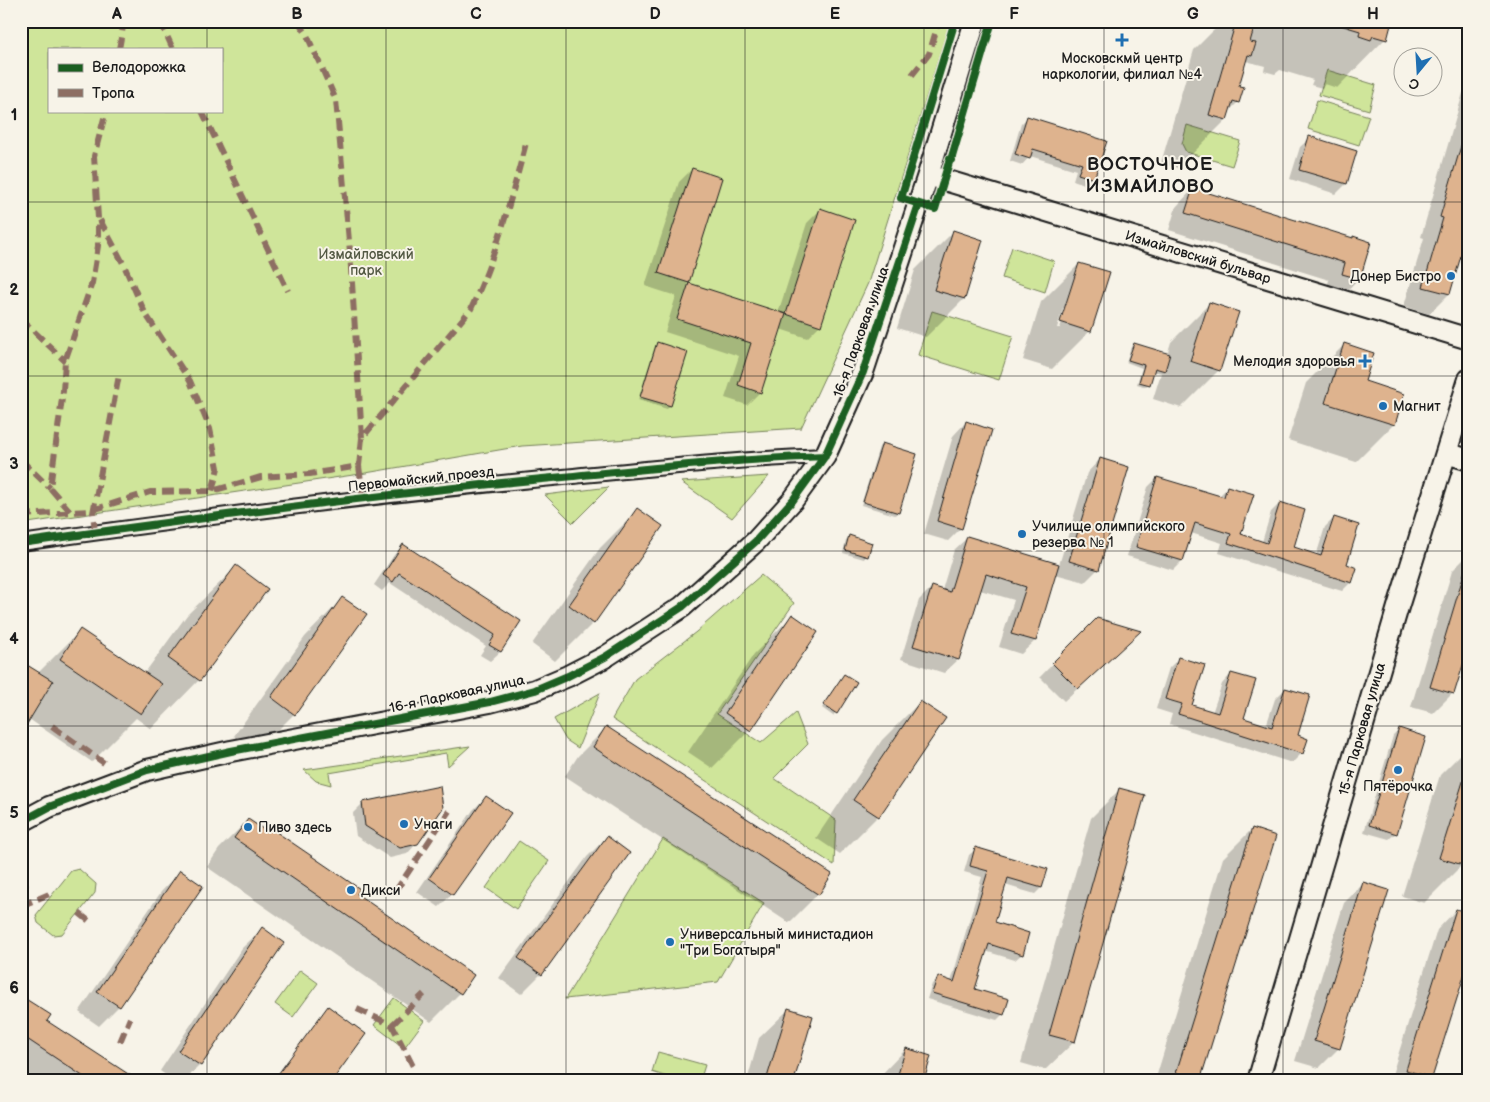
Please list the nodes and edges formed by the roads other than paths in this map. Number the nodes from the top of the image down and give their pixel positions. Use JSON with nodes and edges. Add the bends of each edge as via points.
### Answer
{"nodes":[{"id":1,"x":975,"y":21,"type":"edge"},
{"id":2,"x":928,"y":175,"type":"junction"},
{"id":3,"x":1469,"y":339,"type":"edge"},
{"id":4,"x":1469,"y":378,"type":"edge"},
{"id":5,"x":1446,"y":453,"type":"junction"},
{"id":6,"x":824,"y":456,"type":"junction"},
{"id":7,"x":1469,"y":460,"type":"edge"},
{"id":8,"x":21,"y":542,"type":"edge"},
{"id":9,"x":21,"y":822,"type":"edge"},
{"id":10,"x":1258,"y":1081,"type":"edge"}],
"edges":[{"from":1,"to":2,"type":"main road","name":"16-я Парковая улица"},
{"from":2,"to":3,"type":"main road","name":"Измайловский бульвар"},
{"from":2,"to":6,"type":"main road","name":"16-я Парковая улица","via":[[863,372]]},
{"from":4,"to":5,"type":"main road","name":"15-я Парковая улица"},
{"from":5,"to":7,"type":"main road"},
{"from":5,"to":10,"type":"main road","name":"15-я Парковая улица"},
{"from":6,"to":8,"type":"street","name":"Первомайский проезд","via":[[363,497]]},
{"from":6,"to":9,"type":"main road","name":"16-я Парковая улица","via":[[793,500],[756,540],[682,607],[605,657],[568,676],[535,690],[490,702],[147,770],[49,807]]}]}
